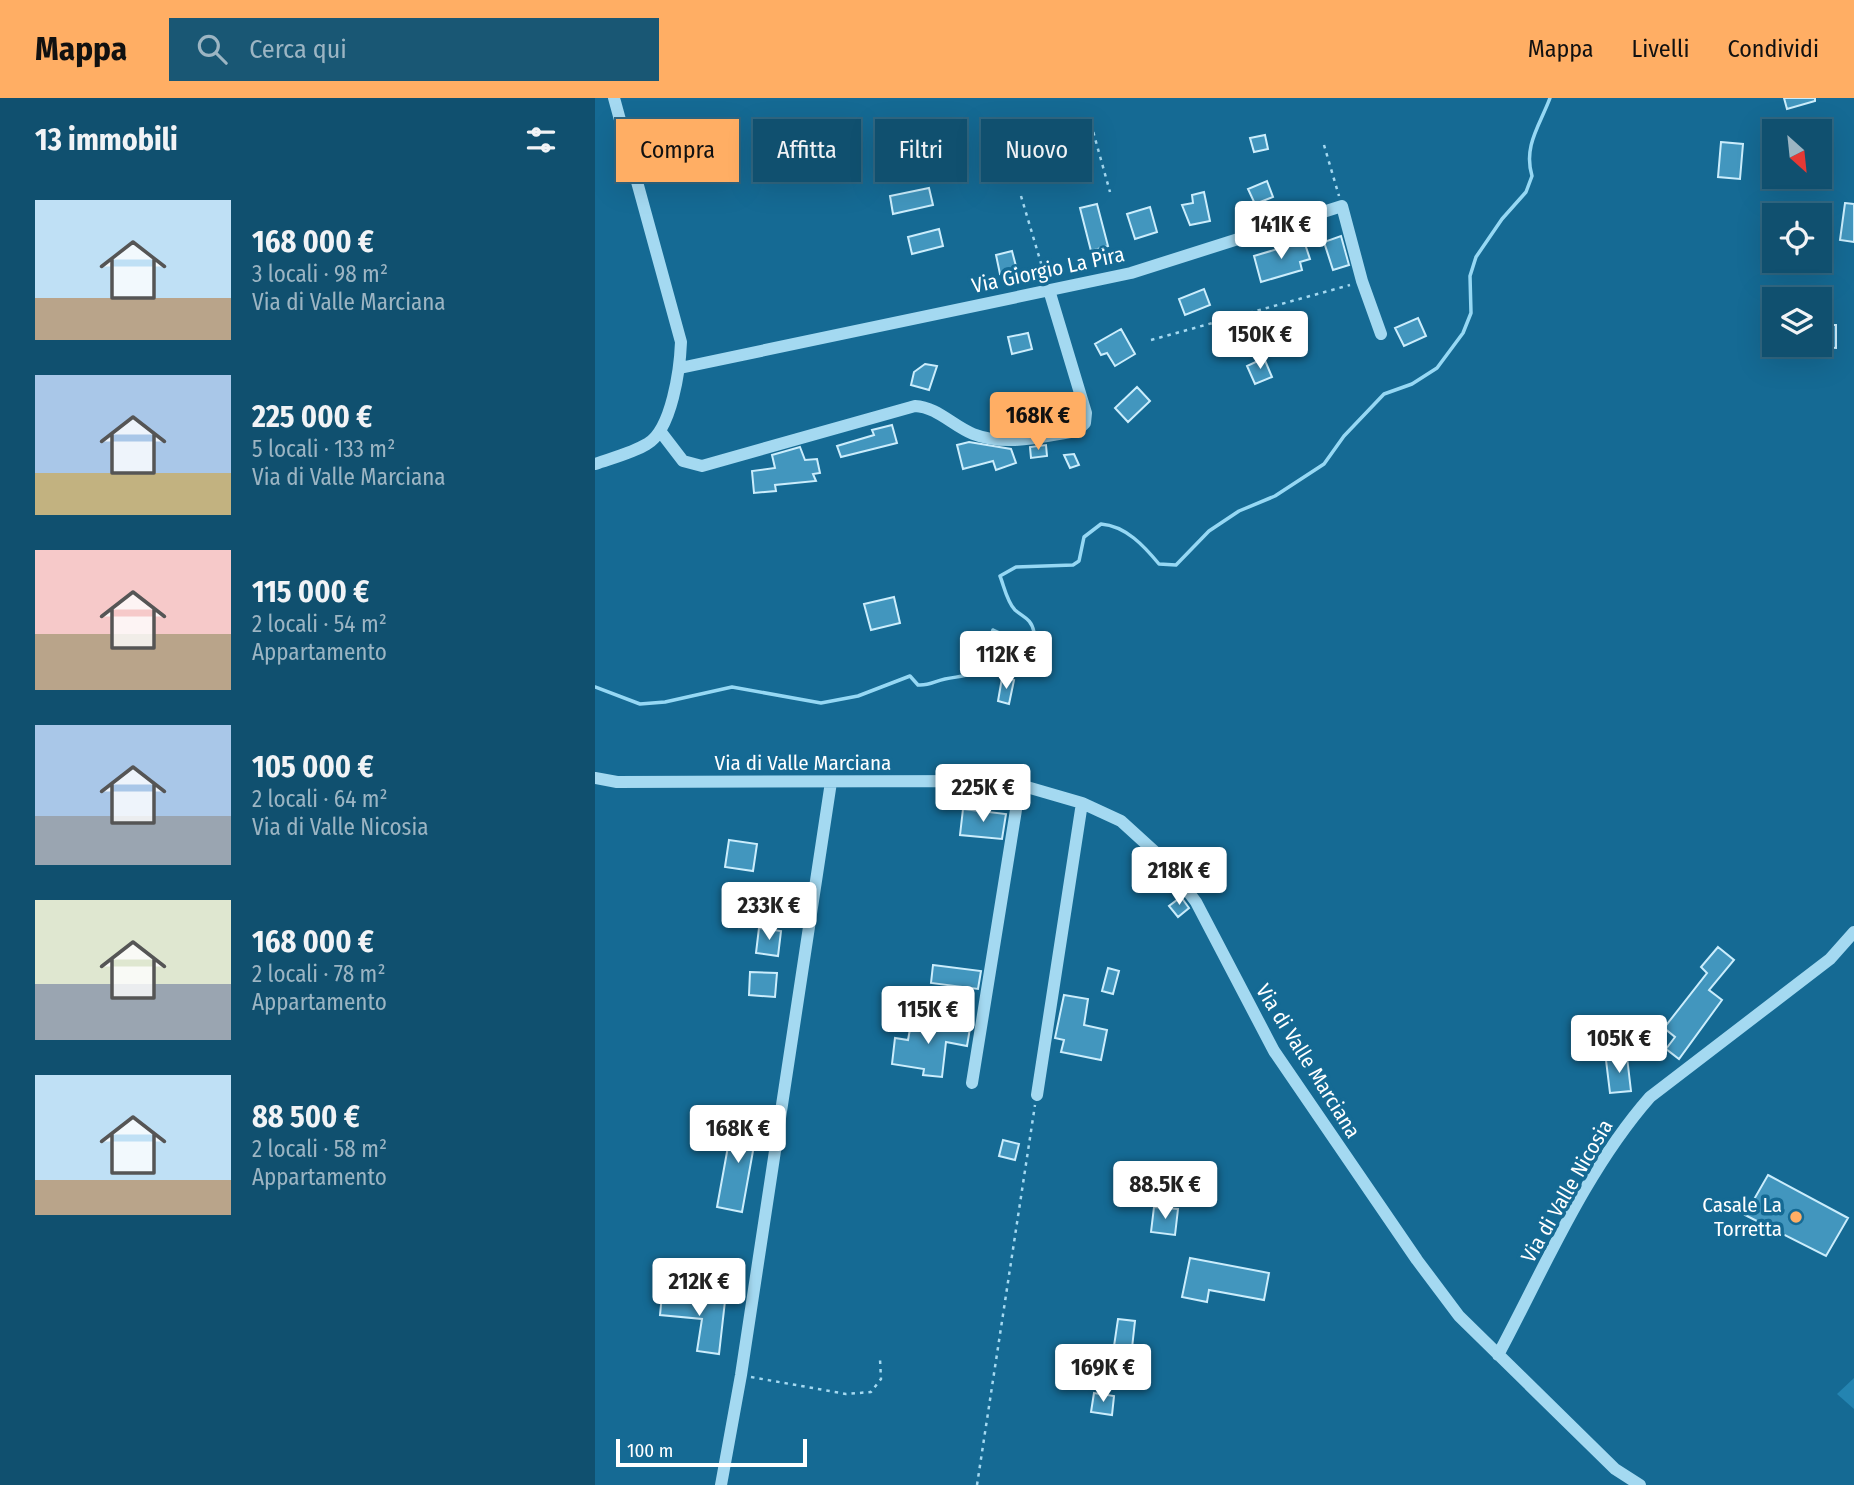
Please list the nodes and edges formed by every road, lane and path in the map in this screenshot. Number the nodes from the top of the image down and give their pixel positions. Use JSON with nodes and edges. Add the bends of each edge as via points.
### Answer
{"nodes":[{"id":1,"x":614,"y":98,"type":"edge"},
{"id":2,"x":1092,"y":128,"type":"edge"},
{"id":3,"x":1324,"y":145,"type":"dead end"},
{"id":4,"x":1110,"y":192,"type":"dead end"},
{"id":5,"x":1021,"y":196,"type":"dead end"},
{"id":6,"x":1342,"y":206,"type":"junction"},
{"id":7,"x":1362,"y":281,"type":"junction"},
{"id":8,"x":1049,"y":290,"type":"junction"},
{"id":9,"x":1381,"y":334,"type":"dead end"},
{"id":10,"x":1151,"y":340,"type":"dead end"},
{"id":11,"x":680,"y":369,"type":"junction"},
{"id":12,"x":660,"y":431,"type":"junction"},
{"id":13,"x":595,"y":464,"type":"edge"},
{"id":14,"x":595,"y":778,"type":"edge"},
{"id":15,"x":831,"y":782,"type":"junction"},
{"id":16,"x":1020,"y":785,"type":"junction"},
{"id":17,"x":1082,"y":803,"type":"junction"},
{"id":18,"x":1854,"y":932,"type":"edge"},
{"id":19,"x":972,"y":1083,"type":"dead end"},
{"id":20,"x":1037,"y":1095,"type":"joint"},
{"id":21,"x":1498,"y":1355,"type":"junction"},
{"id":22,"x":880,"y":1359,"type":"dead end"},
{"id":23,"x":741,"y":1375,"type":"junction"},
{"id":24,"x":721,"y":1485,"type":"edge"},
{"id":25,"x":977,"y":1485,"type":"edge"},
{"id":26,"x":1640,"y":1485,"type":"edge"}],
"edges":[{"from":1,"to":11,"type":"street","via":[[681,342]]},
{"from":2,"to":4,"type":"path"},
{"from":3,"to":6,"type":"path"},
{"from":5,"to":8,"type":"path"},
{"from":6,"to":7,"type":"street"},
{"from":6,"to":8,"type":"street","name":"Via Giorgio La Pira","via":[[1131,272]]},
{"from":7,"to":9,"type":"street"},
{"from":7,"to":10,"type":"path"},
{"from":8,"to":11,"type":"street","name":"Via Giorgio La Pira"},
{"from":8,"to":12,"type":"street","via":[[1086,413],[1085,423],[1077,431],[1004,441],[977,435],[932,410],[915,406],[702,466],[683,461]]},
{"from":11,"to":12,"type":"street"},
{"from":12,"to":13,"type":"street","via":[[646,445]]},
{"from":14,"to":15,"type":"street","name":"Via di Valle Marciana","via":[[617,782]]},
{"from":15,"to":16,"type":"street","name":"Via di Valle Marciana","via":[[990,781]]},
{"from":15,"to":23,"type":"street"},
{"from":16,"to":17,"type":"street","name":"Via di Valle Marciana"},
{"from":16,"to":19,"type":"street"},
{"from":17,"to":20,"type":"street"},
{"from":17,"to":21,"type":"street","name":"Via di Valle Marciana","via":[[1121,821],[1167,862],[1196,902],[1274,1051],[1417,1260],[1459,1316]]},
{"from":18,"to":21,"type":"street","name":"Via di Valle Nicosia","via":[[1830,959],[1650,1097],[1632,1118],[1608,1153]]},
{"from":20,"to":25,"type":"path"},
{"from":21,"to":26,"type":"street","name":"Via di Valle Marciana","via":[[1615,1469]]},
{"from":22,"to":23,"type":"path","via":[[881,1379],[871,1392],[846,1394]]},
{"from":23,"to":24,"type":"street"}]}
